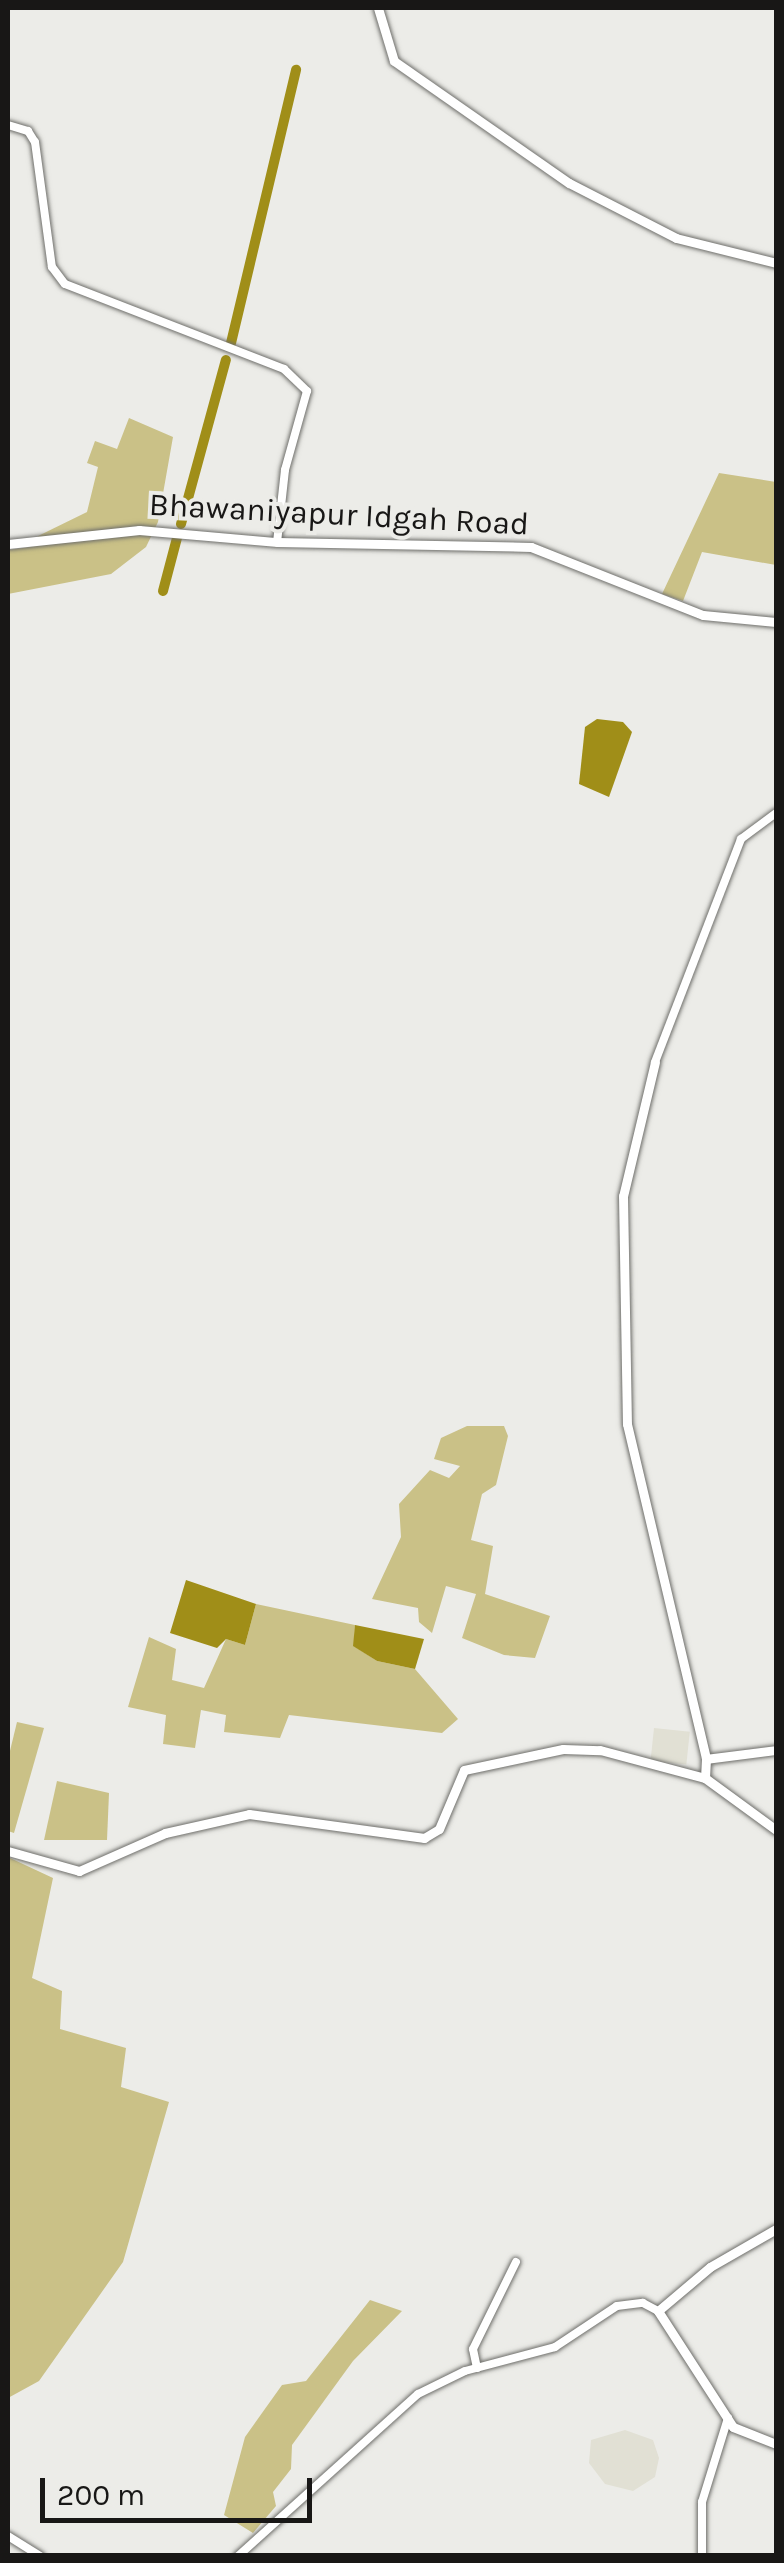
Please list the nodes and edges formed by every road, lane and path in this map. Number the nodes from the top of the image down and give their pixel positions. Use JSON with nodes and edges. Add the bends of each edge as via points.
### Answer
{"nodes":[{"id":1,"x":378,"y":8,"type":"edge"},
{"id":2,"x":8,"y":126,"type":"edge"},
{"id":3,"x":776,"y":264,"type":"edge"},
{"id":4,"x":276,"y":542,"type":"junction"},
{"id":5,"x":8,"y":544,"type":"edge"},
{"id":6,"x":776,"y":622,"type":"edge"},
{"id":7,"x":776,"y":812,"type":"edge"},
{"id":8,"x":655,"y":1062,"type":"joint"},
{"id":9,"x":776,"y":1750,"type":"edge"},
{"id":10,"x":706,"y":1759,"type":"junction"},
{"id":11,"x":706,"y":1778,"type":"junction"},
{"id":12,"x":776,"y":1830,"type":"edge"},
{"id":13,"x":8,"y":1852,"type":"edge"},
{"id":14,"x":776,"y":2230,"type":"edge"},
{"id":15,"x":516,"y":2262,"type":"dead end"},
{"id":16,"x":658,"y":2311,"type":"junction"},
{"id":17,"x":478,"y":2368,"type":"junction"},
{"id":18,"x":728,"y":2418,"type":"junction"},
{"id":19,"x":776,"y":2444,"type":"edge"},
{"id":20,"x":8,"y":2536,"type":"edge"},
{"id":21,"x":40,"y":2556,"type":"edge"},
{"id":22,"x":238,"y":2556,"type":"edge"},
{"id":23,"x":702,"y":2556,"type":"edge"}],
"edges":[{"from":1,"to":3,"type":"street","via":[[380,33],[394,61],[569,182],[676,238]]},
{"from":2,"to":4,"type":"street","via":[[28,132],[35,142],[52,267],[65,284],[284,369],[307,391],[285,470]]},
{"from":4,"to":5,"type":"street","name":"Bhawaniyapur Idgah Road","via":[[139,530]]},
{"from":4,"to":6,"type":"street","name":"Bhawaniyapur Idgah Road","via":[[531,546],[703,615]]},
{"from":7,"to":8,"type":"street","via":[[741,838]]},
{"from":8,"to":10,"type":"street","via":[[623,1196],[628,1424]]},
{"from":9,"to":10,"type":"street"},
{"from":10,"to":11,"type":"street"},
{"from":11,"to":12,"type":"street"},
{"from":11,"to":13,"type":"street","via":[[600,1750],[563,1749],[464,1770],[439,1830],[424,1838],[249,1814],[165,1833],[80,1871]]},
{"from":14,"to":16,"type":"street","via":[[710,2267]]},
{"from":15,"to":17,"type":"street","via":[[473,2349]]},
{"from":16,"to":17,"type":"street","via":[[643,2303],[616,2306],[556,2347]]},
{"from":16,"to":18,"type":"street"},
{"from":17,"to":22,"type":"street","via":[[444,2380],[379,2423]]},
{"from":18,"to":19,"type":"street","via":[[749,2436]]},
{"from":18,"to":23,"type":"street","via":[[702,2502]]},
{"from":20,"to":21,"type":"street"}]}
